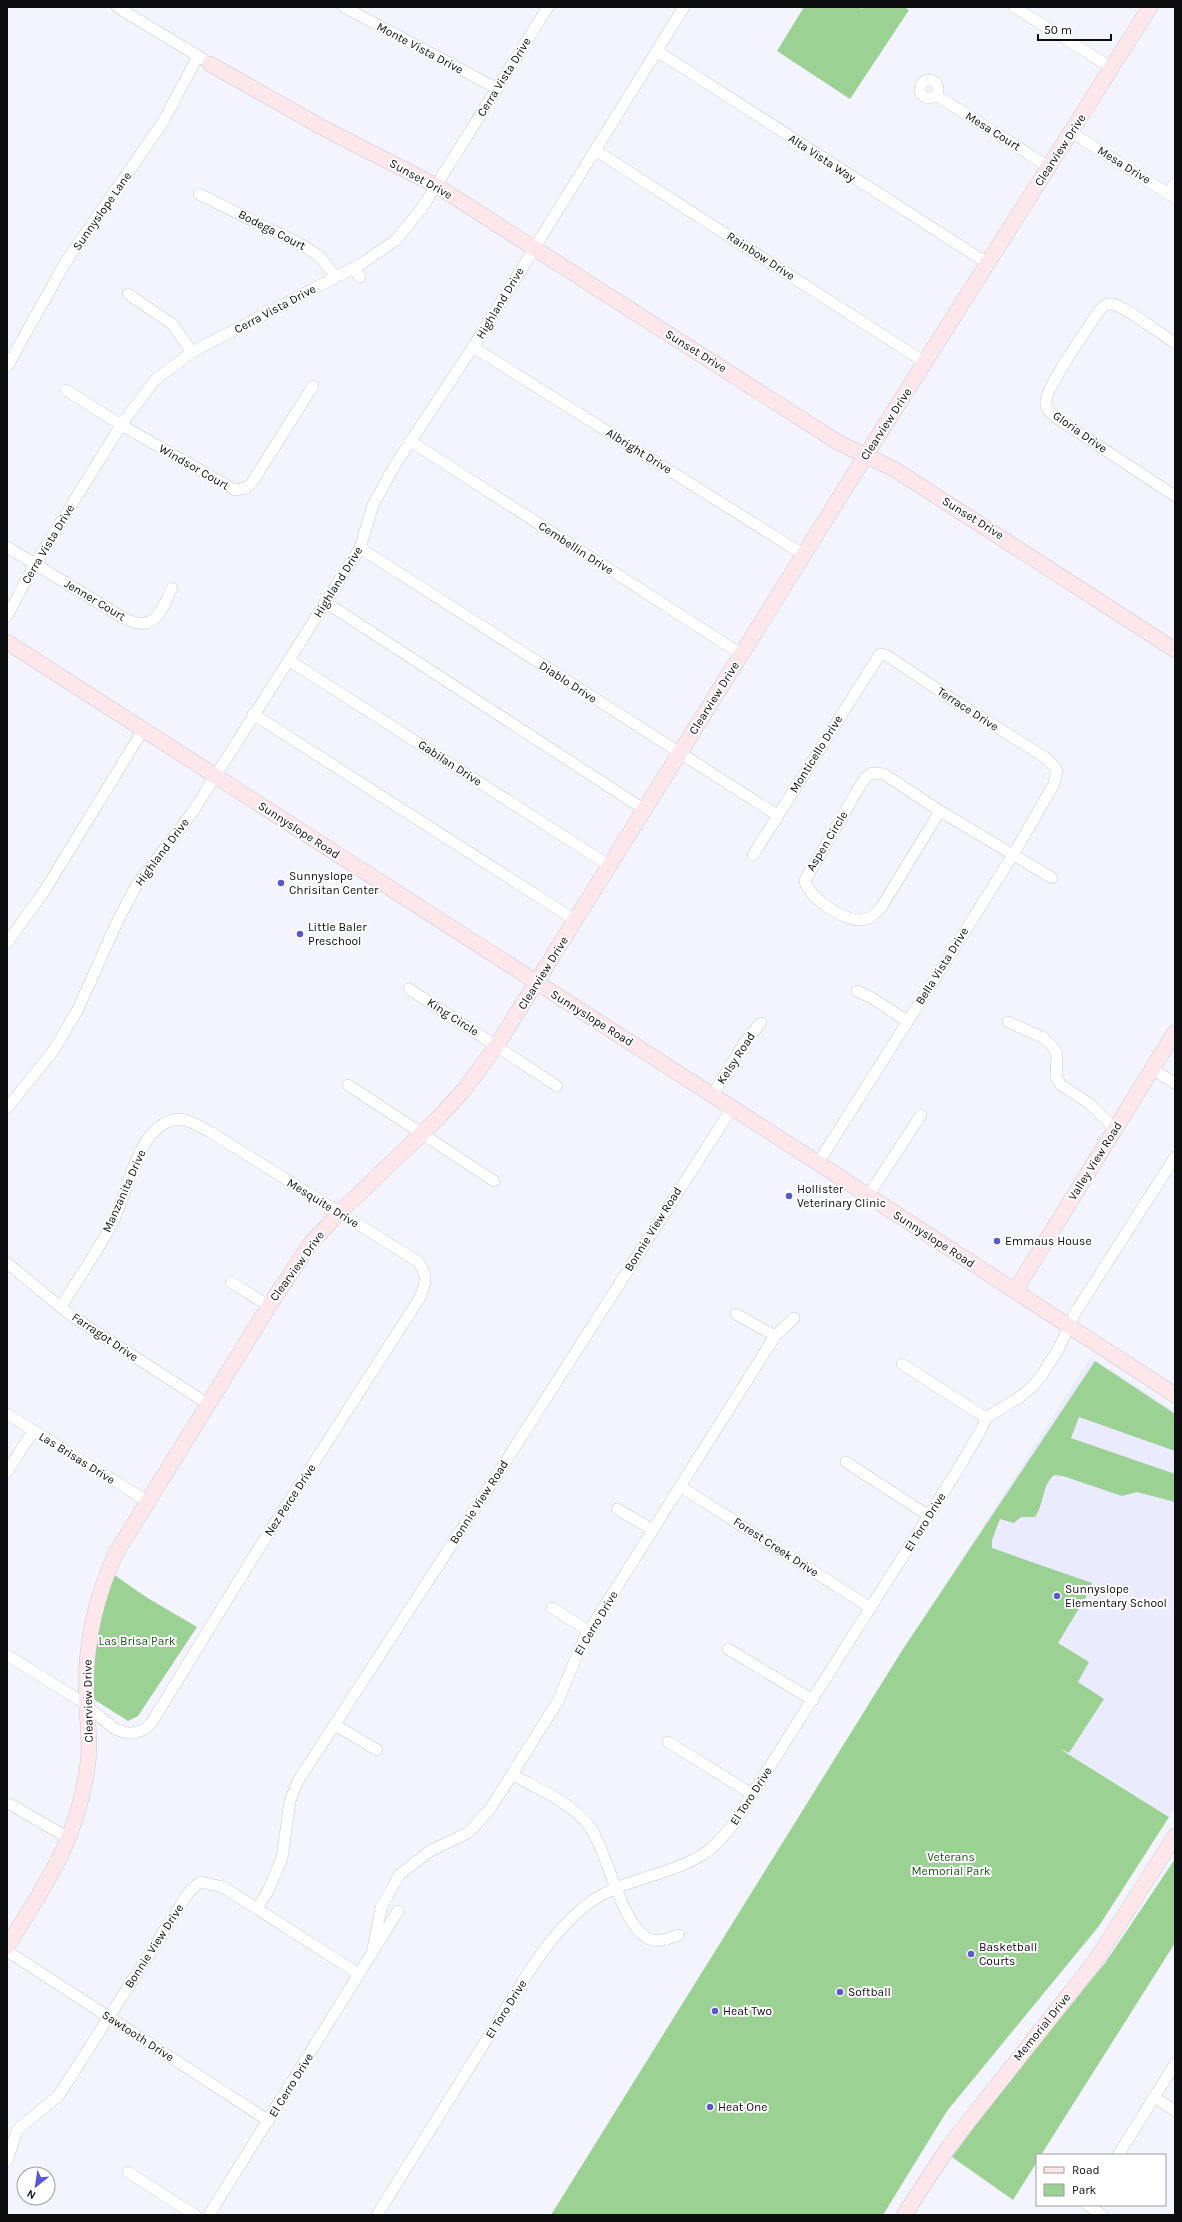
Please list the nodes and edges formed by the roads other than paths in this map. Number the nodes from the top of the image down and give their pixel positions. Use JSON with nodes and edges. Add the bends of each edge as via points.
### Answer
{"nodes":[{"id":1,"x":117,"y":7,"type":"edge"},
{"id":2,"x":344,"y":7,"type":"edge"},
{"id":3,"x":548,"y":7,"type":"edge"},
{"id":4,"x":684,"y":7,"type":"edge"},
{"id":5,"x":1014,"y":7,"type":"edge"},
{"id":6,"x":1150,"y":7,"type":"edge"},
{"id":7,"x":657,"y":51,"type":"junction"},
{"id":8,"x":204,"y":60,"type":"junction"},
{"id":9,"x":1112,"y":68,"type":"junction"},
{"id":10,"x":496,"y":88,"type":"junction"},
{"id":11,"x":936,"y":95,"type":"dead end"},
{"id":12,"x":1072,"y":133,"type":"junction"},
{"id":13,"x":595,"y":150,"type":"junction"},
{"id":14,"x":1049,"y":167,"type":"junction"},
{"id":15,"x":1175,"y":183,"type":"edge"},
{"id":16,"x":436,"y":186,"type":"junction"},
{"id":17,"x":199,"y":194,"type":"dead end"},
{"id":18,"x":1172,"y":196,"type":"edge"},
{"id":19,"x":534,"y":247,"type":"junction"},
{"id":20,"x":988,"y":263,"type":"junction"},
{"id":21,"x":353,"y":268,"type":"junction"},
{"id":22,"x":336,"y":277,"type":"junction"},
{"id":23,"x":360,"y":277,"type":"dead end"},
{"id":24,"x":128,"y":294,"type":"dead end"},
{"id":25,"x":1175,"y":343,"type":"edge"},
{"id":26,"x":473,"y":347,"type":"junction"},
{"id":27,"x":192,"y":352,"type":"junction"},
{"id":28,"x":926,"y":363,"type":"junction"},
{"id":29,"x":7,"y":367,"type":"edge"},
{"id":30,"x":313,"y":386,"type":"dead end"},
{"id":31,"x":66,"y":390,"type":"dead end"},
{"id":32,"x":121,"y":425,"type":"junction"},
{"id":33,"x":410,"y":442,"type":"junction"},
{"id":34,"x":866,"y":455,"type":"junction"},
{"id":35,"x":1175,"y":496,"type":"edge"},
{"id":36,"x":7,"y":547,"type":"edge"},
{"id":37,"x":360,"y":548,"type":"junction"},
{"id":38,"x":804,"y":556,"type":"junction"},
{"id":39,"x":35,"y":564,"type":"junction"},
{"id":40,"x":172,"y":588,"type":"dead end"},
{"id":41,"x":325,"y":602,"type":"junction"},
{"id":42,"x":7,"y":616,"type":"edge"},
{"id":43,"x":7,"y":642,"type":"edge"},
{"id":44,"x":1175,"y":650,"type":"edge"},
{"id":45,"x":741,"y":654,"type":"junction"},
{"id":46,"x":880,"y":654,"type":"joint"},
{"id":47,"x":290,"y":661,"type":"junction"},
{"id":48,"x":253,"y":714,"type":"junction"},
{"id":49,"x":143,"y":730,"type":"junction"},
{"id":50,"x":680,"y":754,"type":"junction"},
{"id":51,"x":1055,"y":766,"type":"joint"},
{"id":52,"x":216,"y":776,"type":"junction"},
{"id":53,"x":645,"y":810,"type":"junction"},
{"id":54,"x":940,"y":810,"type":"junction"},
{"id":55,"x":777,"y":815,"type":"junction"},
{"id":56,"x":753,"y":855,"type":"dead end"},
{"id":57,"x":1013,"y":855,"type":"junction"},
{"id":58,"x":610,"y":866,"type":"junction"},
{"id":59,"x":1052,"y":878,"type":"dead end"},
{"id":60,"x":576,"y":920,"type":"junction"},
{"id":61,"x":7,"y":943,"type":"edge"},
{"id":62,"x":537,"y":984,"type":"junction"},
{"id":63,"x":409,"y":988,"type":"dead end"},
{"id":64,"x":857,"y":991,"type":"dead end"},
{"id":65,"x":907,"y":1021,"type":"junction"},
{"id":66,"x":1008,"y":1022,"type":"dead end"},
{"id":67,"x":762,"y":1023,"type":"dead end"},
{"id":68,"x":1175,"y":1032,"type":"edge"},
{"id":69,"x":497,"y":1045,"type":"junction"},
{"id":70,"x":1152,"y":1069,"type":"junction"},
{"id":71,"x":1175,"y":1083,"type":"edge"},
{"id":72,"x":348,"y":1085,"type":"dead end"},
{"id":73,"x":557,"y":1086,"type":"dead end"},
{"id":74,"x":712,"y":1096,"type":"junction"},
{"id":75,"x":7,"y":1108,"type":"edge"},
{"id":76,"x":732,"y":1108,"type":"junction"},
{"id":77,"x":922,"y":1115,"type":"dead end"},
{"id":78,"x":1115,"y":1128,"type":"junction"},
{"id":79,"x":212,"y":1133,"type":"joint"},
{"id":80,"x":423,"y":1133,"type":"junction"},
{"id":81,"x":1175,"y":1156,"type":"edge"},
{"id":82,"x":818,"y":1163,"type":"junction"},
{"id":83,"x":494,"y":1181,"type":"dead end"},
{"id":84,"x":868,"y":1196,"type":"junction"},
{"id":85,"x":339,"y":1212,"type":"junction"},
{"id":86,"x":7,"y":1263,"type":"edge"},
{"id":87,"x":426,"y":1280,"type":"joint"},
{"id":88,"x":231,"y":1282,"type":"dead end"},
{"id":89,"x":1015,"y":1291,"type":"junction"},
{"id":90,"x":269,"y":1306,"type":"junction"},
{"id":91,"x":61,"y":1307,"type":"junction"},
{"id":92,"x":736,"y":1314,"type":"dead end"},
{"id":93,"x":794,"y":1318,"type":"dead end"},
{"id":94,"x":1070,"y":1324,"type":"junction"},
{"id":95,"x":775,"y":1336,"type":"junction"},
{"id":96,"x":902,"y":1364,"type":"dead end"},
{"id":97,"x":1175,"y":1395,"type":"edge"},
{"id":98,"x":208,"y":1404,"type":"junction"},
{"id":99,"x":7,"y":1414,"type":"edge"},
{"id":100,"x":986,"y":1418,"type":"junction"},
{"id":101,"x":33,"y":1431,"type":"junction"},
{"id":102,"x":846,"y":1462,"type":"dead end"},
{"id":103,"x":7,"y":1472,"type":"edge"},
{"id":104,"x":681,"y":1487,"type":"junction"},
{"id":105,"x":147,"y":1502,"type":"junction"},
{"id":106,"x":617,"y":1509,"type":"dead end"},
{"id":107,"x":929,"y":1516,"type":"junction"},
{"id":108,"x":653,"y":1530,"type":"junction"},
{"id":109,"x":552,"y":1608,"type":"dead end"},
{"id":110,"x":871,"y":1608,"type":"junction"},
{"id":111,"x":589,"y":1631,"type":"junction"},
{"id":112,"x":728,"y":1649,"type":"dead end"},
{"id":113,"x":7,"y":1654,"type":"edge"},
{"id":114,"x":813,"y":1700,"type":"junction"},
{"id":115,"x":86,"y":1706,"type":"junction"},
{"id":116,"x":335,"y":1726,"type":"junction"},
{"id":117,"x":668,"y":1742,"type":"dead end"},
{"id":118,"x":377,"y":1750,"type":"dead end"},
{"id":119,"x":513,"y":1775,"type":"junction"},
{"id":120,"x":752,"y":1794,"type":"junction"},
{"id":121,"x":10,"y":1804,"type":"dead end"},
{"id":122,"x":1175,"y":1836,"type":"edge"},
{"id":123,"x":70,"y":1839,"type":"junction"},
{"id":124,"x":616,"y":1888,"type":"junction"},
{"id":125,"x":257,"y":1909,"type":"junction"},
{"id":126,"x":398,"y":1911,"type":"dead end"},
{"id":127,"x":679,"y":1935,"type":"dead end"},
{"id":128,"x":7,"y":1946,"type":"edge"},
{"id":129,"x":7,"y":1950,"type":"edge"},
{"id":130,"x":372,"y":1954,"type":"junction"},
{"id":131,"x":359,"y":1974,"type":"junction"},
{"id":132,"x":108,"y":2018,"type":"junction"},
{"id":133,"x":1175,"y":2064,"type":"edge"},
{"id":134,"x":1154,"y":2097,"type":"junction"},
{"id":135,"x":1175,"y":2111,"type":"edge"},
{"id":136,"x":269,"y":2121,"type":"junction"},
{"id":137,"x":1119,"y":2154,"type":"edge"},
{"id":138,"x":7,"y":2161,"type":"edge"},
{"id":139,"x":128,"y":2172,"type":"dead end"},
{"id":140,"x":1086,"y":2206,"type":"edge"},
{"id":141,"x":1088,"y":2206,"type":"edge"},
{"id":142,"x":196,"y":2215,"type":"edge"},
{"id":143,"x":209,"y":2215,"type":"edge"},
{"id":144,"x":378,"y":2215,"type":"edge"},
{"id":145,"x":904,"y":2215,"type":"edge"},
{"id":146,"x":1081,"y":2215,"type":"edge"},
{"id":147,"x":1102,"y":2215,"type":"edge"}],
"edges":[{"from":1,"to":8,"type":"street","name":"Sunset Drive"},
{"from":2,"to":10,"type":"street","name":"Monte Vista Drive"},
{"from":3,"to":10,"type":"street","name":"Cerra Vista Drive"},
{"from":4,"to":7,"type":"street","name":"Highland Drive"},
{"from":5,"to":9,"type":"street"},
{"from":6,"to":9,"type":"street","name":"Clearview Drive"},
{"from":7,"to":13,"type":"street","name":"Highland Drive"},
{"from":7,"to":20,"type":"street","name":"Alta Vista Way"},
{"from":8,"to":16,"type":"street","name":"Sunset Drive","via":[[313,122]]},
{"from":8,"to":29,"type":"street","name":"Sunnyslope Lane","via":[[65,263]]},
{"from":9,"to":12,"type":"street","name":"Clearview Drive"},
{"from":10,"to":16,"type":"street","name":"Cerra Vista Drive"},
{"from":11,"to":14,"type":"street","name":"Mesa Court"},
{"from":12,"to":14,"type":"street","name":"Clearview Drive"},
{"from":12,"to":18,"type":"street","name":"Mesa Drive"},
{"from":13,"to":19,"type":"street","name":"Highland Drive"},
{"from":13,"to":28,"type":"street","name":"Rainbow Drive"},
{"from":14,"to":20,"type":"street","name":"Clearview Drive"},
{"from":15,"to":18,"type":"street"},
{"from":16,"to":19,"type":"street","name":"Sunset Drive"},
{"from":16,"to":21,"type":"street","name":"Cerra Vista Drive","via":[[414,220],[396,240]]},
{"from":17,"to":22,"type":"street","name":"Bodega Court","via":[[306,247],[320,257]]},
{"from":19,"to":26,"type":"street","name":"Highland Drive"},
{"from":19,"to":34,"type":"street","name":"Sunset Drive","via":[[840,443]]},
{"from":20,"to":28,"type":"street","name":"Clearview Drive"},
{"from":21,"to":22,"type":"street","name":"Cerra Vista Drive"},
{"from":21,"to":23,"type":"street"},
{"from":22,"to":27,"type":"street","name":"Cerra Vista Drive"},
{"from":24,"to":27,"type":"street","via":[[172,324]]},
{"from":25,"to":35,"type":"street","name":"Gloria Drive","via":[[1117,306],[1105,305],[1047,396],[1047,408],[1055,417]]},
{"from":26,"to":33,"type":"street","name":"Highland Drive"},
{"from":26,"to":38,"type":"street","name":"Albright Drive"},
{"from":27,"to":32,"type":"street","name":"Cerra Vista Drive","via":[[155,380]]},
{"from":28,"to":34,"type":"street","name":"Clearview Drive"},
{"from":30,"to":32,"type":"street","name":"Windsor Court","via":[[257,476],[251,484],[240,490],[229,488]]},
{"from":31,"to":32,"type":"street","name":"Windsor Court"},
{"from":32,"to":39,"type":"street","name":"Cerra Vista Drive"},
{"from":33,"to":37,"type":"street","name":"Highland Drive","via":[[373,505]]},
{"from":33,"to":45,"type":"street","name":"Cembellin Drive"},
{"from":34,"to":38,"type":"street","name":"Clearview Drive"},
{"from":34,"to":44,"type":"street","name":"Sunset Drive","via":[[894,469],[980,523]]},
{"from":36,"to":39,"type":"street","name":"Jenner Court"},
{"from":37,"to":41,"type":"street","name":"Highland Drive"},
{"from":37,"to":50,"type":"street","name":"Diablo Drive"},
{"from":38,"to":45,"type":"street","name":"Clearview Drive"},
{"from":39,"to":40,"type":"street","name":"Jenner Court","via":[[138,624],[148,623],[158,615]]},
{"from":39,"to":42,"type":"street","name":"Cerra Vista Drive"},
{"from":41,"to":47,"type":"street","name":"Highland Drive"},
{"from":41,"to":53,"type":"street"},
{"from":43,"to":49,"type":"street","name":"Sunnyslope Road"},
{"from":45,"to":50,"type":"street","name":"Clearview Drive"},
{"from":46,"to":51,"type":"street","name":"Terrace Drive","via":[[886,655]]},
{"from":46,"to":55,"type":"street","name":"Monticello Drive"},
{"from":47,"to":48,"type":"street","name":"Highland Drive"},
{"from":47,"to":58,"type":"street","name":"Gabilan Drive"},
{"from":48,"to":52,"type":"street","name":"Highland Drive"},
{"from":48,"to":60,"type":"street"},
{"from":49,"to":52,"type":"street","name":"Sunnyslope Road"},
{"from":49,"to":61,"type":"street","via":[[45,890]]},
{"from":50,"to":53,"type":"street","name":"Clearview Drive"},
{"from":50,"to":55,"type":"street","name":"Diablo Drive"},
{"from":51,"to":57,"type":"street","name":"Bella Vista Drive","via":[[1058,774],[1054,784]]},
{"from":52,"to":62,"type":"street","name":"Sunnyslope Road"},
{"from":52,"to":75,"type":"street","name":"Highland Drive","via":[[192,813],[129,897],[78,1009],[61,1040]]},
{"from":53,"to":58,"type":"street","name":"Clearview Drive"},
{"from":54,"to":54,"type":"street","name":"Aspen Circle","via":[[884,774],[872,773],[860,786],[806,877],[807,888],[823,903],[848,918],[862,920],[871,917],[882,906]]},
{"from":54,"to":57,"type":"street","name":"Aspen Circle"},
{"from":55,"to":56,"type":"street","name":"Monticello Drive"},
{"from":57,"to":59,"type":"street","name":"Aspen Circle"},
{"from":57,"to":65,"type":"street","name":"Bella Vista Drive"},
{"from":58,"to":60,"type":"street","name":"Clearview Drive"},
{"from":60,"to":62,"type":"street","name":"Clearview Drive"},
{"from":62,"to":69,"type":"street","name":"Clearview Drive"},
{"from":62,"to":74,"type":"street","name":"Sunnyslope Road"},
{"from":63,"to":69,"type":"street","name":"King Circle"},
{"from":64,"to":65,"type":"street"},
{"from":65,"to":82,"type":"street","name":"Bella Vista Drive"},
{"from":66,"to":78,"type":"street","via":[[1044,1038],[1053,1046],[1057,1054],[1056,1077],[1061,1085],[1090,1104]]},
{"from":67,"to":74,"type":"street","name":"Kelsy Road","via":[[744,1043]]},
{"from":68,"to":70,"type":"street","name":"Valley View Road"},
{"from":69,"to":73,"type":"street","name":"King Circle"},
{"from":69,"to":80,"type":"street","name":"Clearview Drive","via":[[464,1090]]},
{"from":70,"to":71,"type":"street"},
{"from":70,"to":78,"type":"street","name":"Valley View Road"},
{"from":72,"to":80,"type":"street"},
{"from":74,"to":76,"type":"street","name":"Sunnyslope Road"},
{"from":76,"to":82,"type":"street","name":"Sunnyslope Road"},
{"from":76,"to":116,"type":"street","name":"Bonnie View Road"},
{"from":77,"to":84,"type":"street"},
{"from":78,"to":89,"type":"street","name":"Valley View Road"},
{"from":79,"to":85,"type":"street","name":"Mesquite Drive"},
{"from":79,"to":91,"type":"street","name":"Manzanita Drive","via":[[185,1120],[174,1119],[166,1122],[149,1139],[136,1162],[111,1224]]},
{"from":80,"to":83,"type":"street"},
{"from":80,"to":85,"type":"street","name":"Clearview Drive"},
{"from":81,"to":94,"type":"street"},
{"from":82,"to":84,"type":"street","name":"Sunnyslope Road"},
{"from":84,"to":89,"type":"street","name":"Sunnyslope Road"},
{"from":85,"to":87,"type":"street","name":"Mesquite Drive","via":[[417,1262],[423,1268]]},
{"from":85,"to":90,"type":"street","name":"Clearview Drive","via":[[310,1244]]},
{"from":86,"to":91,"type":"street","name":"Farragot Drive"},
{"from":87,"to":115,"type":"street","name":"Nez Perce Drive","via":[[419,1299],[153,1719],[145,1729],[127,1733],[115,1729]]},
{"from":88,"to":90,"type":"street"},
{"from":89,"to":94,"type":"street","name":"Sunnyslope Road"},
{"from":90,"to":98,"type":"street","name":"Clearview Drive"},
{"from":91,"to":98,"type":"street","name":"Farragot Drive"},
{"from":92,"to":95,"type":"street"},
{"from":93,"to":95,"type":"street","name":"El Cerro Drive"},
{"from":94,"to":97,"type":"street","name":"Sunnyslope Road"},
{"from":94,"to":100,"type":"street","via":[[1050,1364],[1032,1387]]},
{"from":95,"to":104,"type":"street","name":"El Cerro Drive"},
{"from":96,"to":100,"type":"street"},
{"from":98,"to":105,"type":"street","name":"Clearview Drive"},
{"from":99,"to":101,"type":"street","name":"Las Brisas Drive"},
{"from":100,"to":107,"type":"street","name":"El Toro Drive","via":[[974,1444]]},
{"from":101,"to":103,"type":"street"},
{"from":101,"to":105,"type":"street","name":"Las Brisas Drive"},
{"from":102,"to":107,"type":"street"},
{"from":104,"to":108,"type":"street","name":"El Cerro Drive"},
{"from":104,"to":110,"type":"street","name":"Forest Creek Drive"},
{"from":105,"to":115,"type":"street","name":"Clearview Drive","via":[[116,1553],[100,1591],[87,1658]]},
{"from":106,"to":108,"type":"street"},
{"from":107,"to":110,"type":"street","name":"El Toro Drive"},
{"from":108,"to":111,"type":"street","name":"El Cerro Drive"},
{"from":109,"to":111,"type":"street"},
{"from":110,"to":114,"type":"street","name":"El Toro Drive"},
{"from":111,"to":119,"type":"street","name":"El Cerro Drive","via":[[558,1701]]},
{"from":112,"to":114,"type":"street"},
{"from":113,"to":115,"type":"street"},
{"from":114,"to":120,"type":"street","name":"El Toro Drive"},
{"from":115,"to":123,"type":"street","name":"Clearview Drive","via":[[88,1762],[83,1794]]},
{"from":116,"to":118,"type":"street"},
{"from":116,"to":125,"type":"street","name":"Bonnie View Road","via":[[298,1780],[290,1801],[282,1858]]},
{"from":117,"to":120,"type":"street"},
{"from":119,"to":124,"type":"street","via":[[584,1820],[596,1836]]},
{"from":119,"to":130,"type":"street","name":"El Cerro Drive","via":[[477,1825],[461,1837],[430,1851],[399,1874],[381,1908]]},
{"from":120,"to":124,"type":"street","name":"El Toro Drive","via":[[726,1834],[706,1853],[680,1866]]},
{"from":121,"to":123,"type":"street"},
{"from":122,"to":145,"type":"street","name":"Memorial Drive","via":[[1094,1963],[950,2145]]},
{"from":123,"to":128,"type":"street","name":"Clearview Drive","via":[[58,1864]]},
{"from":124,"to":127,"type":"street","via":[[629,1917],[641,1933],[657,1941]]},
{"from":124,"to":144,"type":"street","name":"El Toro Drive","via":[[583,1907],[558,1933],[538,1960]]},
{"from":125,"to":131,"type":"street","name":"Bonnie View Drive"},
{"from":125,"to":132,"type":"street","name":"Bonnie View Drive","via":[[223,1887],[200,1882],[189,1892]]},
{"from":126,"to":130,"type":"street","name":"El Cerro Drive"},
{"from":129,"to":132,"type":"street","name":"Sawtooth Drive"},
{"from":130,"to":131,"type":"street","name":"El Cerro Drive"},
{"from":131,"to":136,"type":"street","name":"El Cerro Drive"},
{"from":132,"to":136,"type":"street","name":"Sawtooth Drive"},
{"from":132,"to":138,"type":"street","name":"Bonnie View Drive","via":[[55,2100],[17,2130]]},
{"from":133,"to":134,"type":"street"},
{"from":134,"to":135,"type":"street"},
{"from":134,"to":137,"type":"street"},
{"from":136,"to":143,"type":"street","name":"El Cerro Drive"},
{"from":139,"to":142,"type":"street"},
{"from":140,"to":146,"type":"street"},
{"from":141,"to":147,"type":"street"}]}
